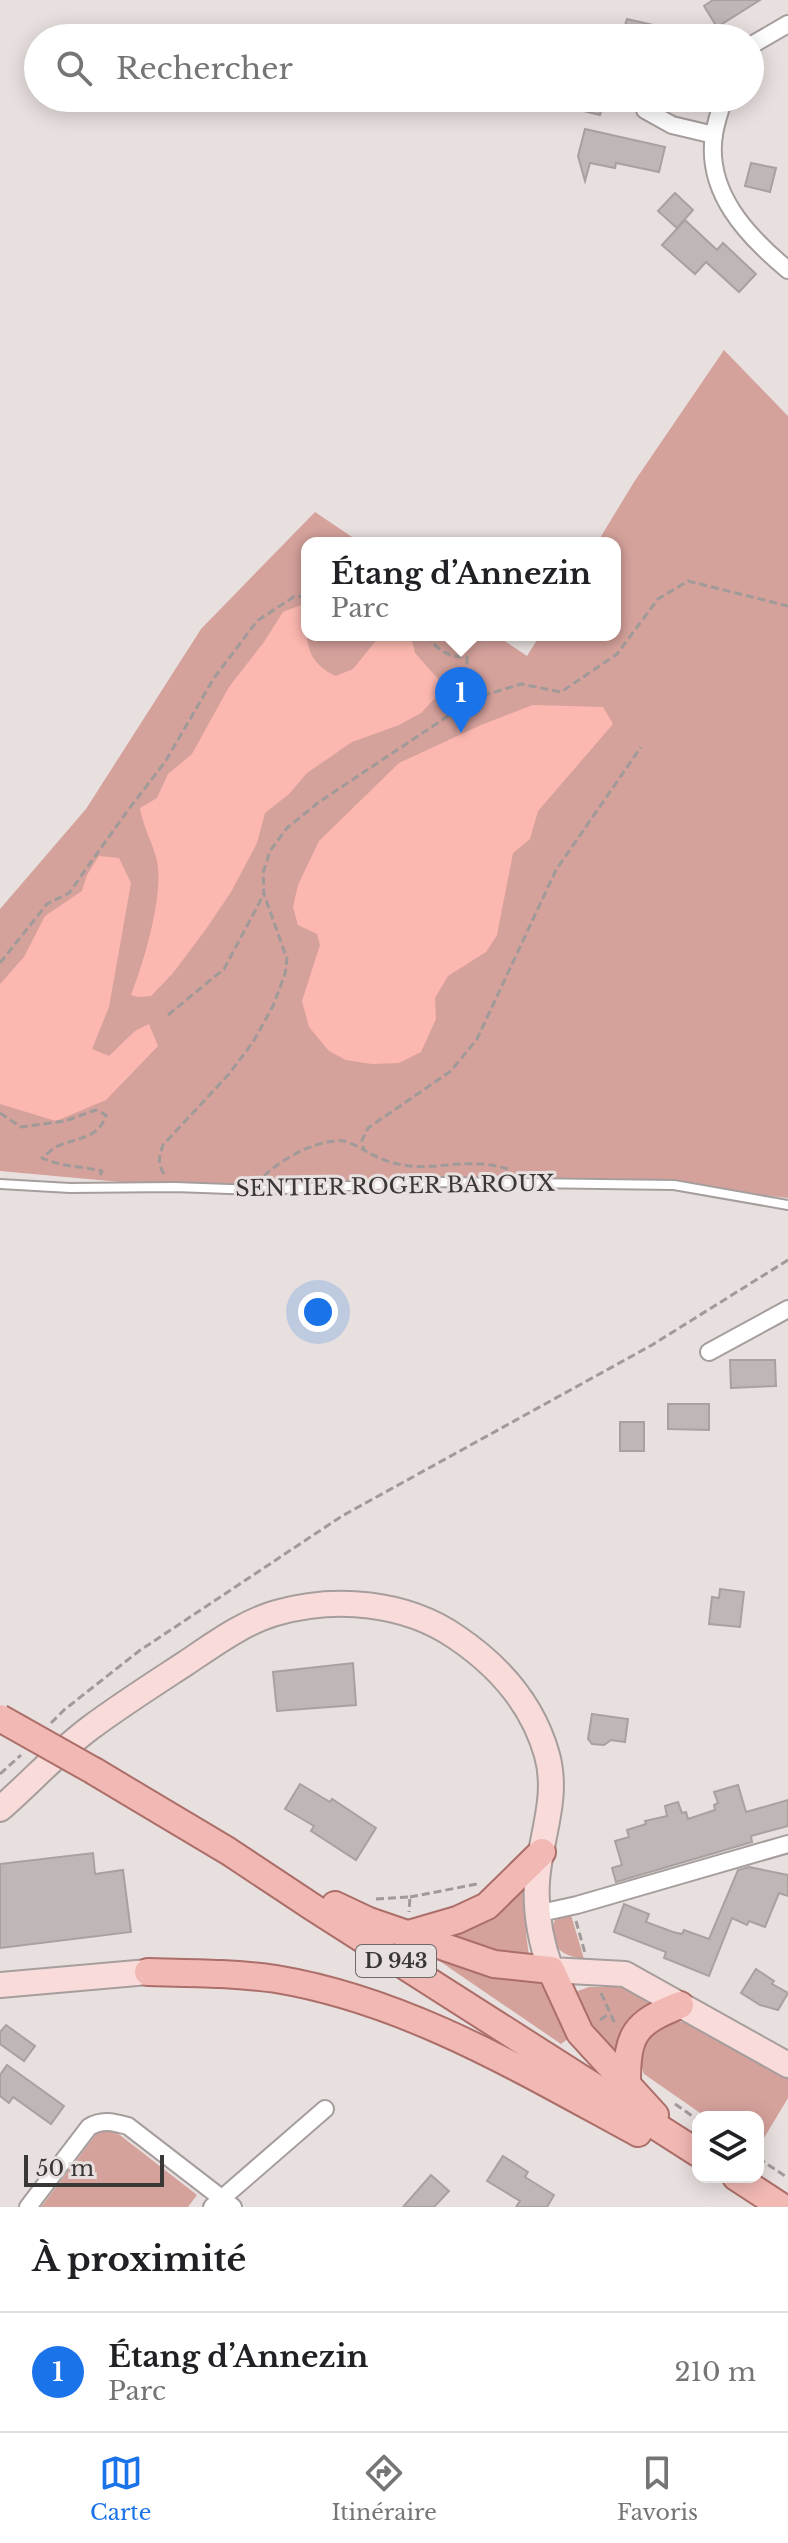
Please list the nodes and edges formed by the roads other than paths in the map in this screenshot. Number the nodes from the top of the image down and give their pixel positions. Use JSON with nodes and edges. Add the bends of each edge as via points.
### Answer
{"nodes":[{"id":1,"x":788,"y":24,"type":"edge"},
{"id":2,"x":764,"y":38,"type":"edge"},
{"id":3,"x":649,"y":112,"type":"edge"},
{"id":4,"x":720,"y":112,"type":"edge"},
{"id":5,"x":714,"y":135,"type":"junction"},
{"id":6,"x":788,"y":270,"type":"edge"},
{"id":7,"x":0,"y":1184,"type":"edge"},
{"id":8,"x":788,"y":1205,"type":"edge"},
{"id":9,"x":788,"y":1309,"type":"edge"},
{"id":10,"x":709,"y":1352,"type":"dead end"},
{"id":11,"x":0,"y":1718,"type":"edge"},
{"id":12,"x":0,"y":1809,"type":"edge"},
{"id":13,"x":788,"y":1844,"type":"edge"},
{"id":14,"x":228,"y":1851,"type":"junction"},
{"id":15,"x":542,"y":1852,"type":"junction"},
{"id":16,"x":536,"y":1914,"type":"junction"},
{"id":17,"x":409,"y":1934,"type":"junction"},
{"id":18,"x":551,"y":1970,"type":"junction"},
{"id":19,"x":148,"y":1972,"type":"joint"},
{"id":20,"x":0,"y":1985,"type":"edge"},
{"id":21,"x":680,"y":2005,"type":"junction"},
{"id":22,"x":788,"y":2065,"type":"edge"},
{"id":23,"x":627,"y":2083,"type":"junction"},
{"id":24,"x":325,"y":2109,"type":"dead end"},
{"id":25,"x":687,"y":2146,"type":"edge"},
{"id":26,"x":745,"y":2183,"type":"edge"},
{"id":27,"x":222,"y":2204,"type":"edge"},
{"id":28,"x":28,"y":2207,"type":"edge"},
{"id":29,"x":782,"y":2207,"type":"edge"}],
"edges":[{"from":1,"to":2,"type":"street"},
{"from":3,"to":5,"type":"street","via":[[672,125]]},
{"from":4,"to":5,"type":"street"},
{"from":5,"to":6,"type":"street","via":[[714,167],[727,206],[758,245]]},
{"from":7,"to":8,"type":"lane","name":"SENTIER ROGER BAROUX","via":[[258,1190],[442,1182],[674,1185]]},
{"from":9,"to":10,"type":"street"},
{"from":11,"to":14,"type":"main road","number":"D 943","bridge":true},
{"from":12,"to":15,"type":"street","via":[[91,1727],[246,1626],[300,1608],[357,1605],[392,1608],[436,1623],[495,1668],[533,1719],[548,1757],[551,1804]]},
{"from":13,"to":16,"type":"street"},
{"from":14,"to":17,"type":"main road","via":[[369,1921]]},
{"from":14,"to":25,"type":"main road","number":"D 943"},
{"from":15,"to":16,"type":"street"},
{"from":15,"to":17,"type":"main road","via":[[487,1906]]},
{"from":16,"to":18,"type":"street"},
{"from":17,"to":18,"type":"main road","via":[[494,1964]]},
{"from":18,"to":21,"type":"street","via":[[625,1974]]},
{"from":18,"to":23,"type":"main road","via":[[580,2033]]},
{"from":19,"to":20,"type":"street"},
{"from":19,"to":25,"type":"main road","via":[[275,1979],[397,2012],[482,2048],[647,2138]]},
{"from":21,"to":22,"type":"street"},
{"from":21,"to":23,"type":"main road","via":[[642,2023],[628,2050]]},
{"from":23,"to":25,"type":"main road"},
{"from":24,"to":27,"type":"street"},
{"from":26,"to":29,"type":"main road"},
{"from":27,"to":28,"type":"street","via":[[128,2126],[109,2121],[89,2127]]}]}
